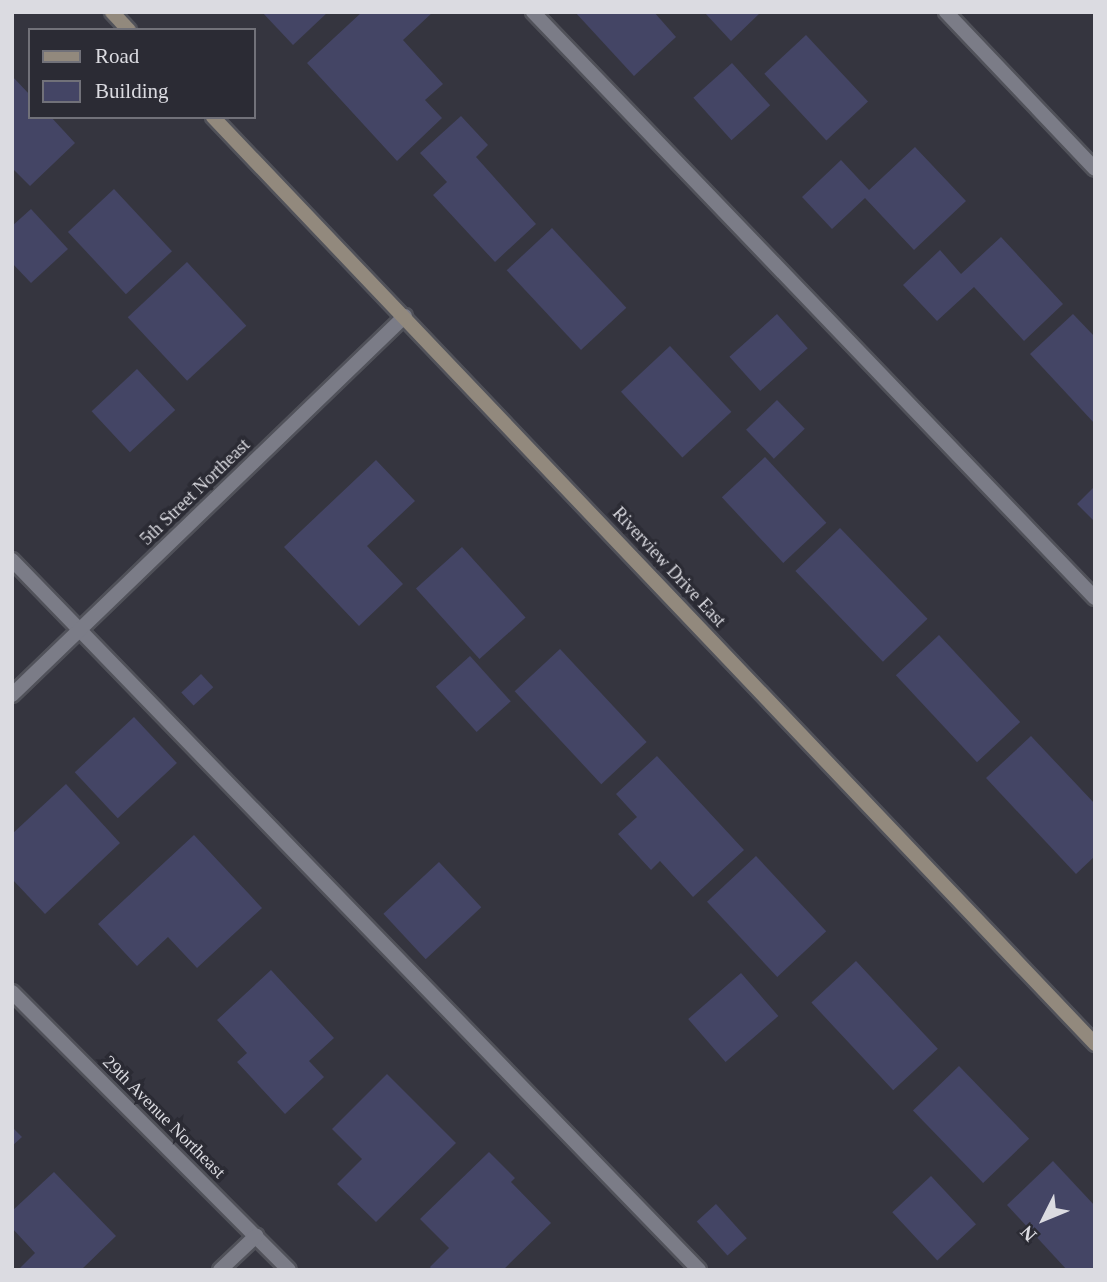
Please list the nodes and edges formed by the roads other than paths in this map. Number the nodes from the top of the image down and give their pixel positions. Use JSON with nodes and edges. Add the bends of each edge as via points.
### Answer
{"nodes":[{"id":1,"x":112,"y":12,"type":"edge"},
{"id":2,"x":533,"y":12,"type":"edge"},
{"id":3,"x":946,"y":12,"type":"edge"},
{"id":4,"x":127,"y":28,"type":"edge"},
{"id":5,"x":215,"y":119,"type":"edge"},
{"id":6,"x":1095,"y":169,"type":"edge"},
{"id":7,"x":405,"y":316,"type":"junction"},
{"id":8,"x":12,"y":560,"type":"edge"},
{"id":9,"x":1095,"y":598,"type":"edge"},
{"id":10,"x":79,"y":630,"type":"junction"},
{"id":11,"x":12,"y":695,"type":"edge"},
{"id":12,"x":12,"y":992,"type":"edge"},
{"id":13,"x":1095,"y":1044,"type":"edge"},
{"id":14,"x":256,"y":1236,"type":"junction"},
{"id":15,"x":220,"y":1270,"type":"edge"},
{"id":16,"x":289,"y":1270,"type":"edge"},
{"id":17,"x":699,"y":1270,"type":"edge"}],
"edges":[{"from":1,"to":4,"type":"street"},
{"from":2,"to":9,"type":"street"},
{"from":3,"to":6,"type":"street"},
{"from":5,"to":7,"type":"street","name":"Riverview Drive East"},
{"from":7,"to":10,"type":"street","name":"5th Street Northeast"},
{"from":7,"to":13,"type":"street","name":"Riverview Drive East"},
{"from":8,"to":10,"type":"street"},
{"from":10,"to":11,"type":"street","name":"5th Street Northeast"},
{"from":10,"to":17,"type":"street"},
{"from":12,"to":14,"type":"street","name":"29th Avenue Northeast"},
{"from":14,"to":15,"type":"street"},
{"from":14,"to":16,"type":"street","name":"29th Avenue Northeast"}]}
